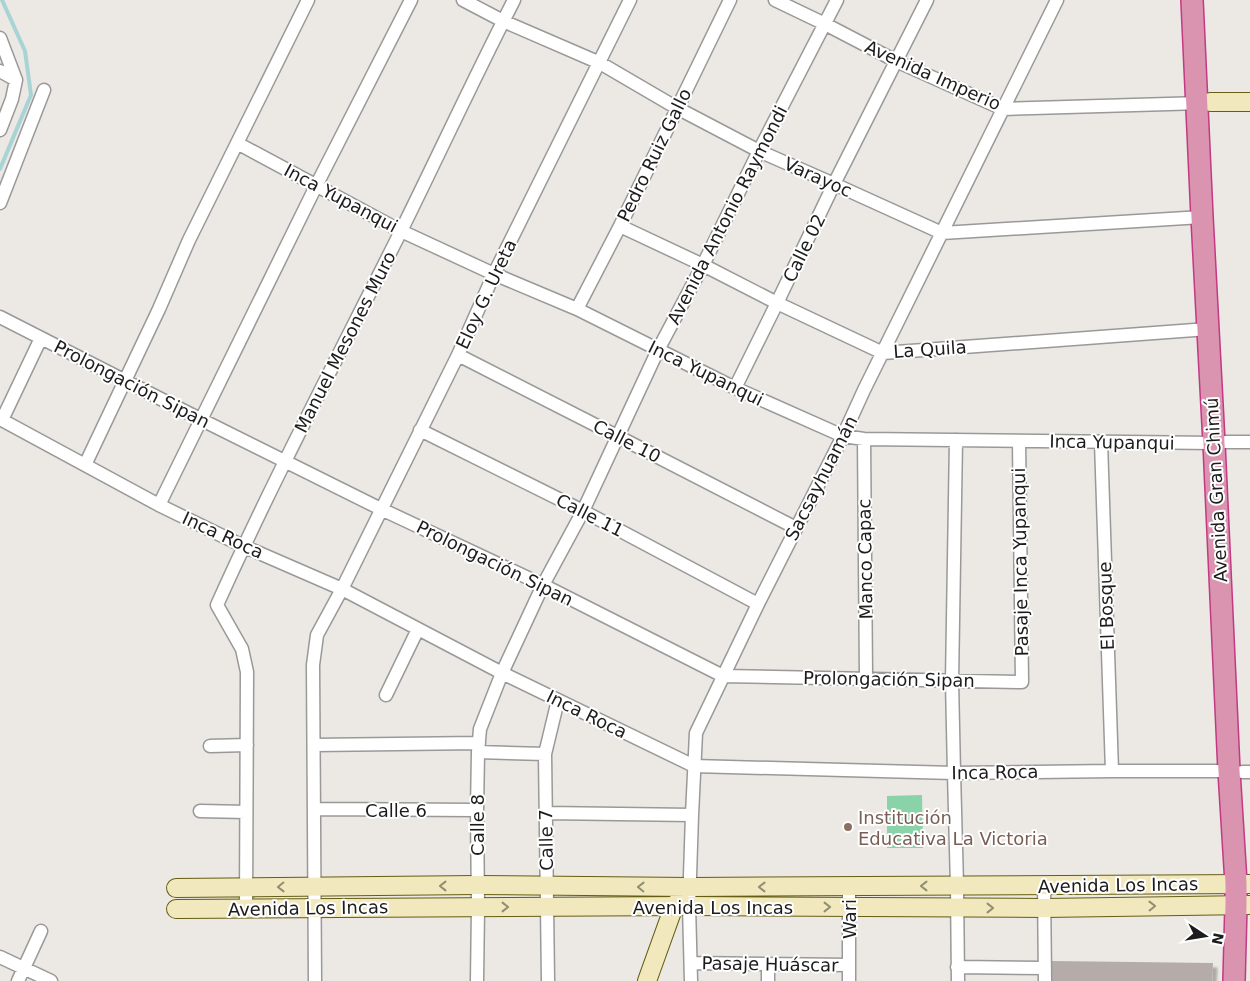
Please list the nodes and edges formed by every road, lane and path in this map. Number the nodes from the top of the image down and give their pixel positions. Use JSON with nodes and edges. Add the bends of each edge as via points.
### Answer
{"nodes":[{"id":1,"x":308,"y":0,"type":"edge"},
{"id":2,"x":409,"y":0,"type":"edge"},
{"id":3,"x":463,"y":0,"type":"edge"},
{"id":4,"x":514,"y":0,"type":"edge"},
{"id":5,"x":630,"y":0,"type":"edge"},
{"id":6,"x":730,"y":0,"type":"edge"},
{"id":7,"x":775,"y":0,"type":"edge"},
{"id":8,"x":837,"y":0,"type":"edge"},
{"id":9,"x":927,"y":0,"type":"edge"},
{"id":10,"x":1057,"y":0,"type":"edge"},
{"id":11,"x":1192,"y":0,"type":"edge"},
{"id":12,"x":1205,"y":0,"type":"edge"},
{"id":13,"x":504,"y":20,"type":"junction"},
{"id":14,"x":825,"y":24,"type":"junction"},
{"id":15,"x":0,"y":38,"type":"edge"},
{"id":16,"x":896,"y":61,"type":"junction"},
{"id":17,"x":600,"y":63,"type":"junction"},
{"id":18,"x":0,"y":71,"type":"edge"},
{"id":19,"x":16,"y":80,"type":"junction"},
{"id":20,"x":44,"y":90,"type":"dead end"},
{"id":21,"x":1250,"y":102,"type":"edge"},
{"id":22,"x":1204,"y":103,"type":"junction"},
{"id":23,"x":677,"y":108,"type":"junction"},
{"id":24,"x":1004,"y":109,"type":"junction"},
{"id":25,"x":0,"y":130,"type":"edge"},
{"id":26,"x":237,"y":143,"type":"junction"},
{"id":27,"x":758,"y":151,"type":"junction"},
{"id":28,"x":834,"y":184,"type":"junction"},
{"id":29,"x":316,"y":186,"type":"junction"},
{"id":30,"x":0,"y":203,"type":"edge"},
{"id":31,"x":1202,"y":217,"type":"junction"},
{"id":32,"x":620,"y":226,"type":"junction"},
{"id":33,"x":401,"y":231,"type":"junction"},
{"id":34,"x":942,"y":233,"type":"junction"},
{"id":35,"x":703,"y":265,"type":"junction"},
{"id":36,"x":494,"y":274,"type":"junction"},
{"id":37,"x":777,"y":303,"type":"junction"},
{"id":38,"x":577,"y":309,"type":"junction"},
{"id":39,"x":0,"y":317,"type":"edge"},
{"id":40,"x":1208,"y":329,"type":"junction"},
{"id":41,"x":41,"y":338,"type":"junction"},
{"id":42,"x":658,"y":350,"type":"junction"},
{"id":43,"x":883,"y":353,"type":"junction"},
{"id":44,"x":458,"y":355,"type":"junction"},
{"id":45,"x":125,"y":381,"type":"junction"},
{"id":46,"x":734,"y":388,"type":"junction"},
{"id":47,"x":202,"y":420,"type":"junction"},
{"id":48,"x":420,"y":430,"type":"junction"},
{"id":49,"x":617,"y":436,"type":"junction"},
{"id":50,"x":844,"y":436,"type":"junction"},
{"id":51,"x":864,"y":439,"type":"junction"},
{"id":52,"x":956,"y":440,"type":"junction"},
{"id":53,"x":1019,"y":441,"type":"junction"},
{"id":54,"x":1101,"y":442,"type":"junction"},
{"id":55,"x":1250,"y":442,"type":"edge"},
{"id":56,"x":1220,"y":443,"type":"junction"},
{"id":57,"x":285,"y":460,"type":"junction"},
{"id":58,"x":85,"y":465,"type":"junction"},
{"id":59,"x":159,"y":505,"type":"junction"},
{"id":60,"x":381,"y":509,"type":"junction"},
{"id":61,"x":583,"y":511,"type":"junction"},
{"id":62,"x":796,"y":528,"type":"junction"},
{"id":63,"x":243,"y":546,"type":"junction"},
{"id":64,"x":543,"y":585,"type":"junction"},
{"id":65,"x":342,"y":589,"type":"junction"},
{"id":66,"x":758,"y":604,"type":"junction"},
{"id":67,"x":418,"y":629,"type":"junction"},
{"id":68,"x":502,"y":673,"type":"junction"},
{"id":69,"x":723,"y":676,"type":"junction"},
{"id":70,"x":866,"y":678,"type":"junction"},
{"id":71,"x":952,"y":681,"type":"junction"},
{"id":72,"x":1022,"y":682,"type":"joint"},
{"id":73,"x":386,"y":695,"type":"dead end"},
{"id":74,"x":558,"y":700,"type":"junction"},
{"id":75,"x":247,"y":745,"type":"junction"},
{"id":76,"x":314,"y":745,"type":"junction"},
{"id":77,"x":210,"y":746,"type":"dead end"},
{"id":78,"x":478,"y":748,"type":"junction"},
{"id":79,"x":545,"y":754,"type":"junction"},
{"id":80,"x":694,"y":766,"type":"junction"},
{"id":81,"x":1112,"y":771,"type":"junction"},
{"id":82,"x":1240,"y":772,"type":"edge"},
{"id":83,"x":954,"y":773,"type":"junction"},
{"id":84,"x":314,"y":809,"type":"junction"},
{"id":85,"x":477,"y":810,"type":"junction"},
{"id":86,"x":200,"y":811,"type":"dead end"},
{"id":87,"x":246,"y":812,"type":"junction"},
{"id":88,"x":546,"y":813,"type":"junction"},
{"id":89,"x":692,"y":815,"type":"junction"},
{"id":90,"x":1245,"y":884,"type":"edge"},
{"id":91,"x":477,"y":885,"type":"junction"},
{"id":92,"x":1044,"y":885,"type":"junction"},
{"id":93,"x":314,"y":886,"type":"junction"},
{"id":94,"x":546,"y":886,"type":"junction"},
{"id":95,"x":849,"y":886,"type":"junction"},
{"id":96,"x":958,"y":886,"type":"junction"},
{"id":97,"x":246,"y":887,"type":"junction"},
{"id":98,"x":690,"y":887,"type":"junction"},
{"id":99,"x":176,"y":888,"type":"joint"},
{"id":100,"x":1247,"y":905,"type":"edge"},
{"id":101,"x":681,"y":906,"type":"junction"},
{"id":102,"x":478,"y":907,"type":"junction"},
{"id":103,"x":548,"y":907,"type":"junction"},
{"id":104,"x":849,"y":907,"type":"junction"},
{"id":105,"x":314,"y":908,"type":"junction"},
{"id":106,"x":958,"y":908,"type":"junction"},
{"id":107,"x":1044,"y":908,"type":"junction"},
{"id":108,"x":176,"y":909,"type":"joint"},
{"id":109,"x":246,"y":909,"type":"junction"},
{"id":110,"x":42,"y":931,"type":"dead end"},
{"id":111,"x":0,"y":957,"type":"edge"},
{"id":112,"x":691,"y":963,"type":"junction"},
{"id":113,"x":768,"y":964,"type":"junction"},
{"id":114,"x":849,"y":965,"type":"junction"},
{"id":115,"x":958,"y":967,"type":"junction"},
{"id":116,"x":24,"y":968,"type":"junction"},
{"id":117,"x":1045,"y":975,"type":"edge"},
{"id":118,"x":18,"y":981,"type":"edge"},
{"id":119,"x":51,"y":981,"type":"edge"},
{"id":120,"x":315,"y":981,"type":"edge"},
{"id":121,"x":477,"y":981,"type":"edge"},
{"id":122,"x":548,"y":981,"type":"edge"},
{"id":123,"x":647,"y":981,"type":"edge"},
{"id":124,"x":691,"y":981,"type":"edge"},
{"id":125,"x":768,"y":981,"type":"edge"},
{"id":126,"x":849,"y":981,"type":"edge"},
{"id":127,"x":958,"y":981,"type":"edge"},
{"id":128,"x":1234,"y":981,"type":"edge"},
{"id":129,"x":1247,"y":981,"type":"edge"}],
"edges":[{"from":1,"to":26,"type":"street"},
{"from":2,"to":29,"type":"street"},
{"from":3,"to":13,"type":"street","name":"Varayoc"},
{"from":4,"to":13,"type":"street","name":"Manuel Mesones Muro"},
{"from":5,"to":17,"type":"street","name":"Eloy G. Ureta"},
{"from":6,"to":23,"type":"street","name":"Pedro Ruiz Gallo"},
{"from":7,"to":14,"type":"street","name":"Avenida Imperio"},
{"from":8,"to":14,"type":"street","name":"Avenida Antonio Raymondi"},
{"from":9,"to":16,"type":"street","name":"Calle 02"},
{"from":10,"to":24,"type":"street","name":"Sacsayhuamán"},
{"from":11,"to":22,"type":"highway","name":"Avenida Gran Chimú"},
{"from":12,"to":22,"type":"highway","name":"Avenida Gran Chimú"},
{"from":13,"to":17,"type":"street","name":"Varayoc"},
{"from":13,"to":33,"type":"street","name":"Manuel Mesones Muro"},
{"from":14,"to":16,"type":"street","name":"Avenida Imperio"},
{"from":14,"to":27,"type":"street","name":"Avenida Antonio Raymondi"},
{"from":15,"to":19,"type":"street"},
{"from":16,"to":24,"type":"street","name":"Avenida Imperio"},
{"from":16,"to":28,"type":"street","name":"Calle 02"},
{"from":17,"to":23,"type":"street","name":"Varayoc"},
{"from":17,"to":36,"type":"street","name":"Eloy G. Ureta"},
{"from":18,"to":19,"type":"street"},
{"from":19,"to":25,"type":"street"},
{"from":20,"to":30,"type":"street"},
{"from":21,"to":22,"type":"street","name":"Avenida Imperio"},
{"from":22,"to":24,"type":"street","name":"Avenida Imperio"},
{"from":22,"to":31,"type":"highway","name":"Avenida Gran Chimú"},
{"from":22,"to":56,"type":"highway","name":"Avenida Gran Chimú"},
{"from":23,"to":27,"type":"street","name":"Varayoc"},
{"from":23,"to":32,"type":"street","name":"Pedro Ruiz Gallo"},
{"from":24,"to":34,"type":"street","name":"Sacsayhuamán"},
{"from":26,"to":29,"type":"street","name":"Inca Yupanqui"},
{"from":26,"to":45,"type":"street"},
{"from":27,"to":28,"type":"street","name":"Varayoc"},
{"from":27,"to":35,"type":"street","name":"Avenida Antonio Raymondi"},
{"from":28,"to":34,"type":"street","name":"Varayoc"},
{"from":28,"to":37,"type":"street","name":"Calle 02"},
{"from":29,"to":33,"type":"street","name":"Inca Yupanqui"},
{"from":29,"to":47,"type":"street"},
{"from":31,"to":34,"type":"street","name":"Varayoc"},
{"from":31,"to":40,"type":"highway","name":"Avenida Gran Chimú"},
{"from":32,"to":35,"type":"street","name":"La Quila"},
{"from":32,"to":38,"type":"street","name":"Pedro Ruiz Gallo"},
{"from":33,"to":36,"type":"street","name":"Inca Yupanqui"},
{"from":33,"to":57,"type":"street","name":"Manuel Mesones Muro"},
{"from":34,"to":43,"type":"street","name":"Sacsayhuamán"},
{"from":35,"to":37,"type":"street","name":"La Quila"},
{"from":35,"to":42,"type":"street","name":"Avenida Antonio Raymondi"},
{"from":36,"to":38,"type":"street","name":"Inca Yupanqui"},
{"from":36,"to":44,"type":"street","name":"Eloy G. Ureta"},
{"from":37,"to":43,"type":"street","name":"La Quila"},
{"from":37,"to":46,"type":"street","name":"Calle 02"},
{"from":38,"to":42,"type":"street","name":"Inca Yupanqui"},
{"from":39,"to":41,"type":"street","name":"Prolongación Sipan"},
{"from":40,"to":43,"type":"street","name":"La Quila"},
{"from":40,"to":56,"type":"highway","name":"Avenida Gran Chimú"},
{"from":41,"to":45,"type":"street","name":"Prolongación Sipan"},
{"from":41,"to":58,"type":"street","name":"Inca Roca","via":[[2,420]]},
{"from":42,"to":46,"type":"street","name":"Inca Yupanqui"},
{"from":42,"to":49,"type":"street","name":"Avenida Antonio Raymondi"},
{"from":43,"to":50,"type":"street","name":"Sacsayhuamán"},
{"from":44,"to":48,"type":"street","name":"Eloy G. Ureta"},
{"from":44,"to":49,"type":"street","name":"Calle 10"},
{"from":45,"to":47,"type":"street","name":"Prolongación Sipan"},
{"from":45,"to":58,"type":"street"},
{"from":46,"to":50,"type":"street","name":"Inca Yupanqui"},
{"from":47,"to":57,"type":"street","name":"Prolongación Sipan"},
{"from":47,"to":59,"type":"street"},
{"from":48,"to":60,"type":"street","name":"Eloy G. Ureta"},
{"from":48,"to":61,"type":"street","name":"Calle 11"},
{"from":49,"to":61,"type":"street","name":"Avenida Antonio Raymondi"},
{"from":49,"to":62,"type":"street","name":"Calle 10"},
{"from":50,"to":51,"type":"street","name":"Inca Yupanqui"},
{"from":50,"to":62,"type":"street","name":"Sacsayhuamán"},
{"from":51,"to":52,"type":"street","name":"Inca Yupanqui"},
{"from":51,"to":70,"type":"street","name":"Manco Capac"},
{"from":52,"to":53,"type":"street","name":"Inca Yupanqui"},
{"from":52,"to":71,"type":"street"},
{"from":53,"to":54,"type":"street","name":"Inca Yupanqui"},
{"from":53,"to":72,"type":"street","name":"Pasaje Inca Yupanqui"},
{"from":54,"to":56,"type":"street","name":"Inca Yupanqui"},
{"from":54,"to":81,"type":"street","name":"El Bosque"},
{"from":55,"to":56,"type":"street","name":"Inca Yupanqui"},
{"from":56,"to":82,"type":"highway","name":"Avenida Gran Chimú"},
{"from":57,"to":60,"type":"street","name":"Prolongación Sipan"},
{"from":57,"to":63,"type":"street","name":"Manuel Mesones Muro"},
{"from":58,"to":59,"type":"street","name":"Inca Roca"},
{"from":59,"to":63,"type":"street","name":"Inca Roca"},
{"from":60,"to":64,"type":"street","name":"Prolongación Sipan"},
{"from":60,"to":65,"type":"street","name":"Eloy G. Ureta"},
{"from":61,"to":64,"type":"street","name":"Avenida Antonio Raymondi"},
{"from":61,"to":66,"type":"street","name":"Calle 11"},
{"from":62,"to":66,"type":"street","name":"Sacsayhuamán"},
{"from":63,"to":65,"type":"street","name":"Inca Roca"},
{"from":63,"to":75,"type":"street","name":"Manuel Mesones Muro","via":[[217,605],[242,649],[247,672]]},
{"from":64,"to":68,"type":"street","name":"Avenida Antonio Raymondi"},
{"from":64,"to":69,"type":"street","name":"Prolongación Sipan"},
{"from":65,"to":67,"type":"street","name":"Inca Roca"},
{"from":65,"to":76,"type":"street","name":"Eloy G. Ureta","via":[[317,635],[313,665]]},
{"from":66,"to":69,"type":"street","name":"Sacsayhuamán"},
{"from":67,"to":68,"type":"street","name":"Inca Roca"},
{"from":67,"to":73,"type":"street"},
{"from":68,"to":74,"type":"street","name":"Inca Roca"},
{"from":68,"to":78,"type":"street","name":"Calle 8","via":[[480,729]]},
{"from":69,"to":70,"type":"street","name":"Prolongación Sipan"},
{"from":69,"to":80,"type":"street","name":"Sacsayhuamán","via":[[696,734]]},
{"from":70,"to":71,"type":"street","name":"Prolongación Sipan"},
{"from":71,"to":72,"type":"street","name":"Prolongación Sipan"},
{"from":71,"to":83,"type":"street"},
{"from":74,"to":79,"type":"street","name":"Calle 7"},
{"from":74,"to":80,"type":"street","name":"Inca Roca"},
{"from":75,"to":77,"type":"street"},
{"from":75,"to":87,"type":"street"},
{"from":76,"to":78,"type":"street"},
{"from":76,"to":84,"type":"street","name":"Eloy G. Ureta"},
{"from":78,"to":79,"type":"street"},
{"from":78,"to":85,"type":"street","name":"Calle 8"},
{"from":79,"to":88,"type":"street","name":"Calle 7"},
{"from":80,"to":83,"type":"street","name":"Inca Roca"},
{"from":80,"to":89,"type":"street","name":"Sacsayhuamán"},
{"from":81,"to":82,"type":"street","name":"Inca Roca"},
{"from":81,"to":83,"type":"street","name":"Inca Roca"},
{"from":82,"to":90,"type":"highway","name":"Avenida Gran Chimú"},
{"from":83,"to":96,"type":"street"},
{"from":84,"to":85,"type":"street","name":"Calle 6"},
{"from":84,"to":93,"type":"street","name":"Eloy G. Ureta"},
{"from":85,"to":91,"type":"street","name":"Calle 8"},
{"from":86,"to":87,"type":"street"},
{"from":87,"to":97,"type":"street"},
{"from":88,"to":89,"type":"street"},
{"from":88,"to":94,"type":"street","name":"Calle 7"},
{"from":89,"to":98,"type":"street","name":"Sacsayhuamán"},
{"from":90,"to":92,"type":"street","name":"Avenida Los Incas"},
{"from":90,"to":100,"type":"highway","name":"Avenida Gran Chimú"},
{"from":91,"to":93,"type":"street","name":"Avenida Los Incas","one_way":true},
{"from":91,"to":94,"type":"street","name":"Avenida Los Incas"},
{"from":91,"to":102,"type":"street","name":"Calle 8"},
{"from":92,"to":96,"type":"street","name":"Avenida Los Incas"},
{"from":92,"to":107,"type":"street"},
{"from":93,"to":97,"type":"street","name":"Avenida Los Incas","one_way":true},
{"from":93,"to":105,"type":"street","name":"Eloy G. Ureta"},
{"from":98,"to":94,"type":"street","name":"Avenida Los Incas","one_way":true},
{"from":94,"to":103,"type":"street","name":"Calle 7"},
{"from":96,"to":95,"type":"street","name":"Avenida Los Incas","one_way":true},
{"from":95,"to":98,"type":"street","name":"Avenida Los Incas","one_way":true},
{"from":95,"to":104,"type":"street","name":"Wari"},
{"from":96,"to":106,"type":"street"},
{"from":97,"to":99,"type":"street","name":"Avenida Los Incas"},
{"from":97,"to":109,"type":"street"},
{"from":98,"to":101,"type":"street"},
{"from":99,"to":108,"type":"street"},
{"from":107,"to":100,"type":"street","name":"Avenida Los Incas","one_way":true},
{"from":100,"to":128,"type":"highway","name":"Avenida Gran Chimú"},
{"from":100,"to":129,"type":"highway","name":"Avenida Gran Chimú"},
{"from":101,"to":103,"type":"street","name":"Avenida Los Incas"},
{"from":101,"to":104,"type":"street","name":"Avenida Los Incas","one_way":true},
{"from":101,"to":112,"type":"street"},
{"from":101,"to":123,"type":"street"},
{"from":102,"to":103,"type":"street","name":"Avenida Los Incas","one_way":true},
{"from":102,"to":105,"type":"street","name":"Avenida Los Incas"},
{"from":102,"to":121,"type":"street","name":"Calle 8"},
{"from":103,"to":122,"type":"street","name":"Calle 7"},
{"from":104,"to":106,"type":"street","name":"Avenida Los Incas"},
{"from":104,"to":114,"type":"street","name":"Wari"},
{"from":105,"to":109,"type":"street","name":"Avenida Los Incas"},
{"from":105,"to":120,"type":"street","name":"Eloy G. Ureta"},
{"from":106,"to":107,"type":"street","name":"Avenida Los Incas","one_way":true},
{"from":106,"to":115,"type":"street"},
{"from":107,"to":117,"type":"street"},
{"from":108,"to":109,"type":"street","name":"Avenida Los Incas"},
{"from":110,"to":116,"type":"street"},
{"from":111,"to":116,"type":"street"},
{"from":112,"to":113,"type":"street","name":"Pasaje Huáscar"},
{"from":112,"to":124,"type":"street"},
{"from":113,"to":114,"type":"street","name":"Pasaje Huáscar"},
{"from":113,"to":125,"type":"street"},
{"from":114,"to":126,"type":"street","name":"Wari"},
{"from":115,"to":117,"type":"street"},
{"from":115,"to":127,"type":"street"},
{"from":116,"to":118,"type":"street"},
{"from":116,"to":119,"type":"street"}]}
